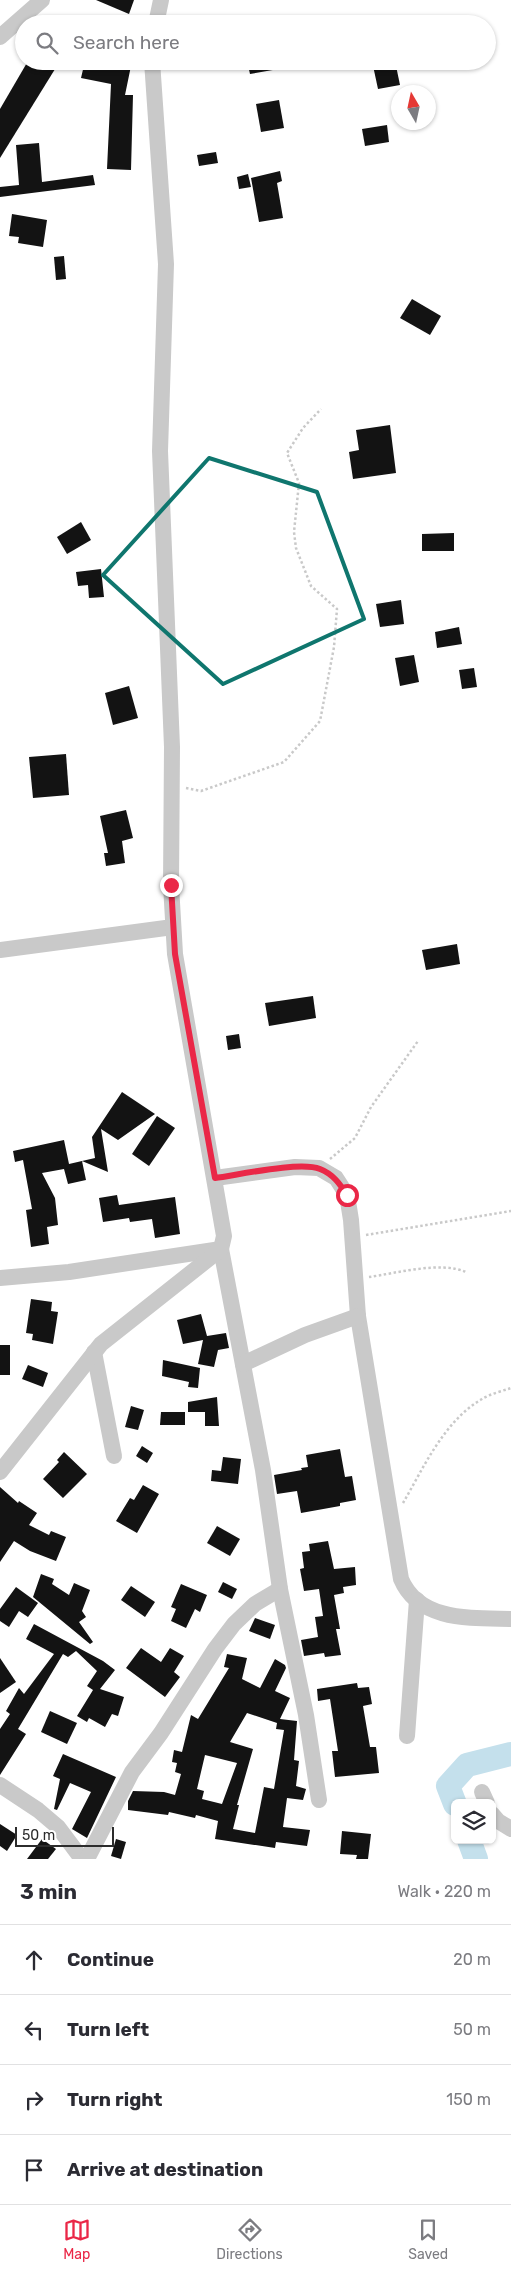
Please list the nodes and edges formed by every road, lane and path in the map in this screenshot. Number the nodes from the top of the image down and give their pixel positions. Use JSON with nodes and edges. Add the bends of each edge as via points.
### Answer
{"nodes":[{"id":1,"x":42,"y":0,"type":"edge"},
{"id":2,"x":161,"y":0,"type":"edge"},
{"id":3,"x":25,"y":15,"type":"edge"},
{"id":4,"x":158,"y":15,"type":"edge"},
{"id":5,"x":15,"y":24,"type":"edge"},
{"id":6,"x":0,"y":37,"type":"edge"},
{"id":7,"x":153,"y":70,"type":"edge"},
{"id":8,"x":321,"y":409,"type":"dead end"},
{"id":9,"x":172,"y":785,"type":"junction"},
{"id":10,"x":173,"y":928,"type":"junction"},
{"id":11,"x":0,"y":950,"type":"edge"},
{"id":12,"x":418,"y":1041,"type":"dead end"},
{"id":13,"x":319,"y":1168,"type":"junction"},
{"id":14,"x":215,"y":1178,"type":"junction"},
{"id":15,"x":511,"y":1211,"type":"edge"},
{"id":16,"x":352,"y":1237,"type":"junction"},
{"id":17,"x":221,"y":1249,"type":"junction"},
{"id":18,"x":466,"y":1272,"type":"dead end"},
{"id":19,"x":0,"y":1278,"type":"edge"},
{"id":20,"x":355,"y":1279,"type":"junction"},
{"id":21,"x":358,"y":1316,"type":"junction"},
{"id":22,"x":94,"y":1352,"type":"junction"},
{"id":23,"x":243,"y":1364,"type":"junction"},
{"id":24,"x":511,"y":1388,"type":"edge"},
{"id":25,"x":114,"y":1456,"type":"dead end"},
{"id":26,"x":1,"y":1469,"type":"edge"},
{"id":27,"x":391,"y":1524,"type":"junction"},
{"id":28,"x":280,"y":1589,"type":"junction"},
{"id":29,"x":417,"y":1600,"type":"junction"},
{"id":30,"x":511,"y":1619,"type":"edge"},
{"id":31,"x":407,"y":1736,"type":"dead end"},
{"id":32,"x":0,"y":1785,"type":"edge"},
{"id":33,"x":319,"y":1800,"type":"dead end"},
{"id":34,"x":496,"y":1819,"type":"edge"},
{"id":35,"x":511,"y":1829,"type":"edge"},
{"id":36,"x":82,"y":1859,"type":"edge"},
{"id":37,"x":87,"y":1859,"type":"edge"}],
"edges":[{"from":1,"to":3,"type":"street"},
{"from":2,"to":4,"type":"street"},
{"from":5,"to":6,"type":"street"},
{"from":7,"to":9,"type":"street","via":[[166,264],[160,451]]},
{"from":8,"to":9,"type":"path","via":[[303,428],[287,453],[299,483],[294,532],[296,548],[311,586],[337,609],[334,647],[320,721],[284,762],[201,792]]},
{"from":9,"to":10,"type":"street"},
{"from":10,"to":11,"type":"street"},
{"from":10,"to":14,"type":"street"},
{"from":12,"to":13,"type":"path","via":[[372,1107],[355,1138]]},
{"from":13,"to":14,"type":"street","via":[[295,1167]]},
{"from":13,"to":16,"type":"street","via":[[336,1178],[347,1195]]},
{"from":14,"to":17,"type":"street","via":[[224,1236]]},
{"from":15,"to":16,"type":"path"},
{"from":16,"to":20,"type":"street"},
{"from":17,"to":19,"type":"street","via":[[69,1272]]},
{"from":17,"to":22,"type":"street"},
{"from":17,"to":23,"type":"street"},
{"from":18,"to":20,"type":"path","via":[[443,1267]]},
{"from":20,"to":21,"type":"street"},
{"from":21,"to":23,"type":"street","via":[[305,1335]]},
{"from":21,"to":27,"type":"street"},
{"from":22,"to":25,"type":"street"},
{"from":22,"to":26,"type":"street"},
{"from":23,"to":28,"type":"street","via":[[263,1470]]},
{"from":24,"to":27,"type":"path","via":[[483,1398],[453,1425],[437,1444]]},
{"from":27,"to":29,"type":"street","via":[[402,1579],[407,1591]]},
{"from":28,"to":33,"type":"street","via":[[306,1715]]},
{"from":28,"to":37,"type":"street","via":[[254,1604],[215,1649],[132,1772]]},
{"from":29,"to":30,"type":"street","via":[[437,1612],[462,1618]]},
{"from":29,"to":31,"type":"street"},
{"from":32,"to":36,"type":"street","via":[[58,1827]]},
{"from":34,"to":35,"type":"street"}]}
